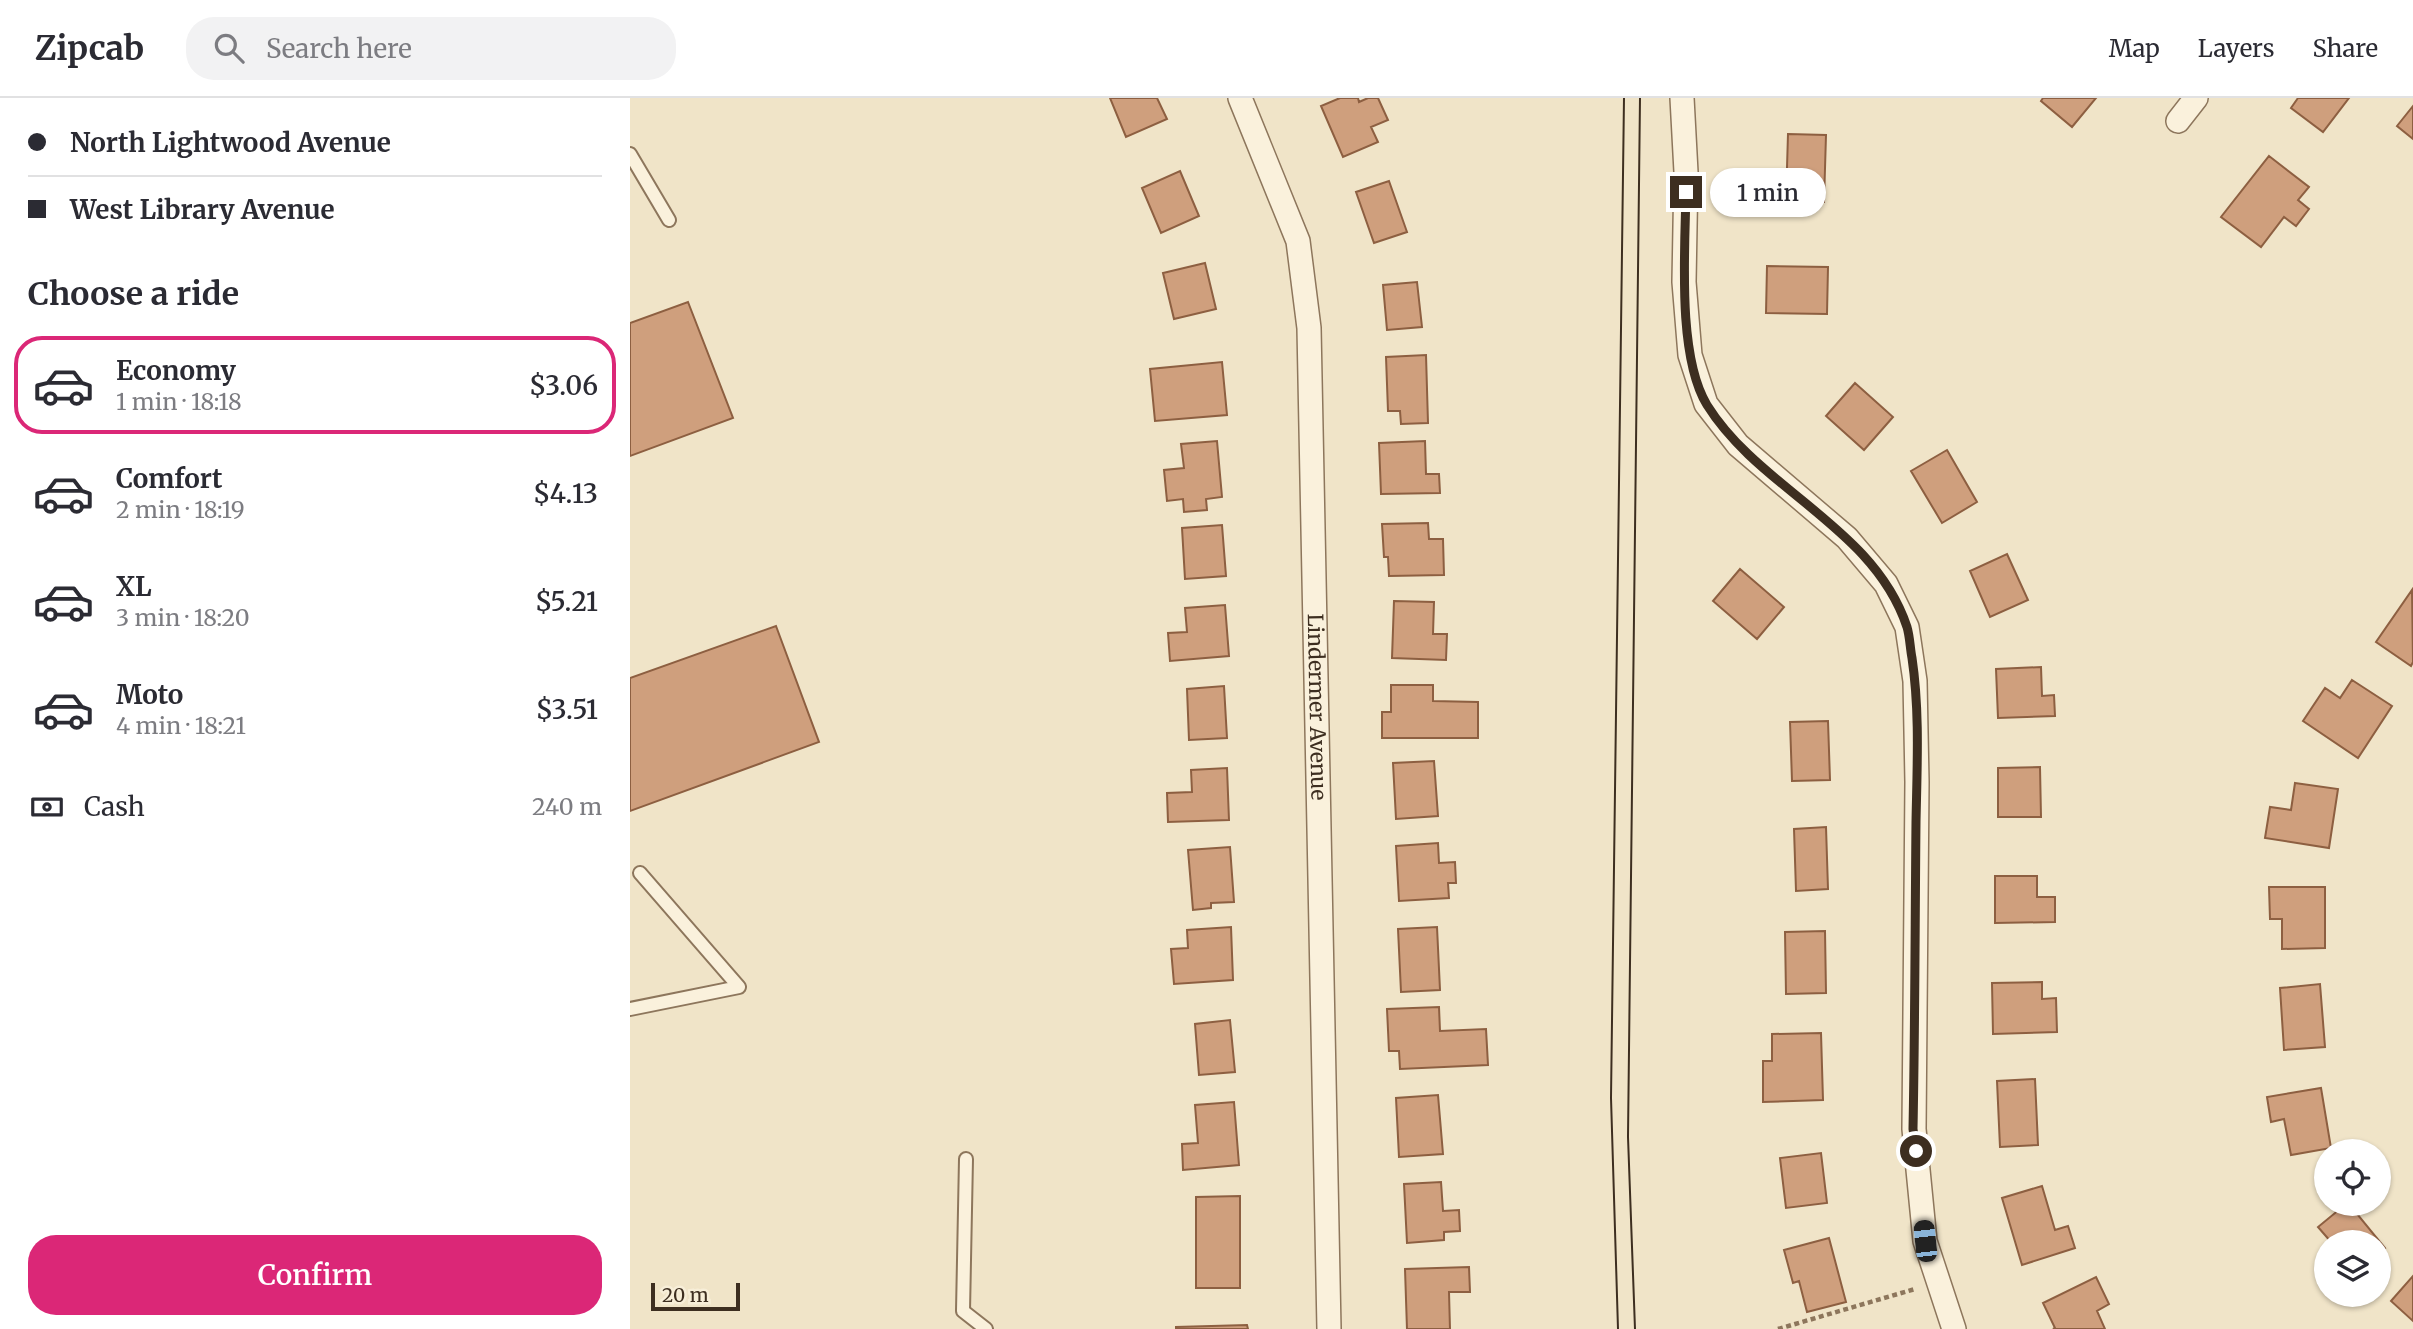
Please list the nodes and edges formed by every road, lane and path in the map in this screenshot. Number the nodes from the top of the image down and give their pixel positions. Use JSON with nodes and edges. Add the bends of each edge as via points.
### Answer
{"nodes":[{"id":1,"x":1240,"y":98,"type":"edge"},
{"id":2,"x":1682,"y":98,"type":"edge"},
{"id":3,"x":2196,"y":98,"type":"edge"},
{"id":4,"x":2178,"y":121,"type":"dead end"},
{"id":5,"x":630,"y":154,"type":"edge"},
{"id":6,"x":669,"y":220,"type":"dead end"},
{"id":7,"x":640,"y":873,"type":"dead end"},
{"id":8,"x":630,"y":1009,"type":"edge"},
{"id":9,"x":966,"y":1159,"type":"dead end"},
{"id":10,"x":1938,"y":1282,"type":"junction"},
{"id":11,"x":986,"y":1329,"type":"edge"},
{"id":12,"x":1329,"y":1329,"type":"edge"},
{"id":13,"x":1778,"y":1329,"type":"edge"},
{"id":14,"x":1954,"y":1329,"type":"edge"}],
"edges":[{"from":1,"to":12,"type":"street","name":"Lindermer Avenue","via":[[1298,241],[1309,328]]},
{"from":2,"to":10,"type":"street","via":[[1689,355],[1706,404],[1738,445],[1847,538],[1886,584],[1907,627],[1915,681],[1917,782],[1913,1129],[1925,1241]]},
{"from":3,"to":4,"type":"street"},
{"from":5,"to":6,"type":"lane"},
{"from":7,"to":8,"type":"lane","via":[[739,988]]},
{"from":9,"to":11,"type":"lane","via":[[962,1311]]},
{"from":10,"to":13,"type":"path"},
{"from":10,"to":14,"type":"street"}]}
